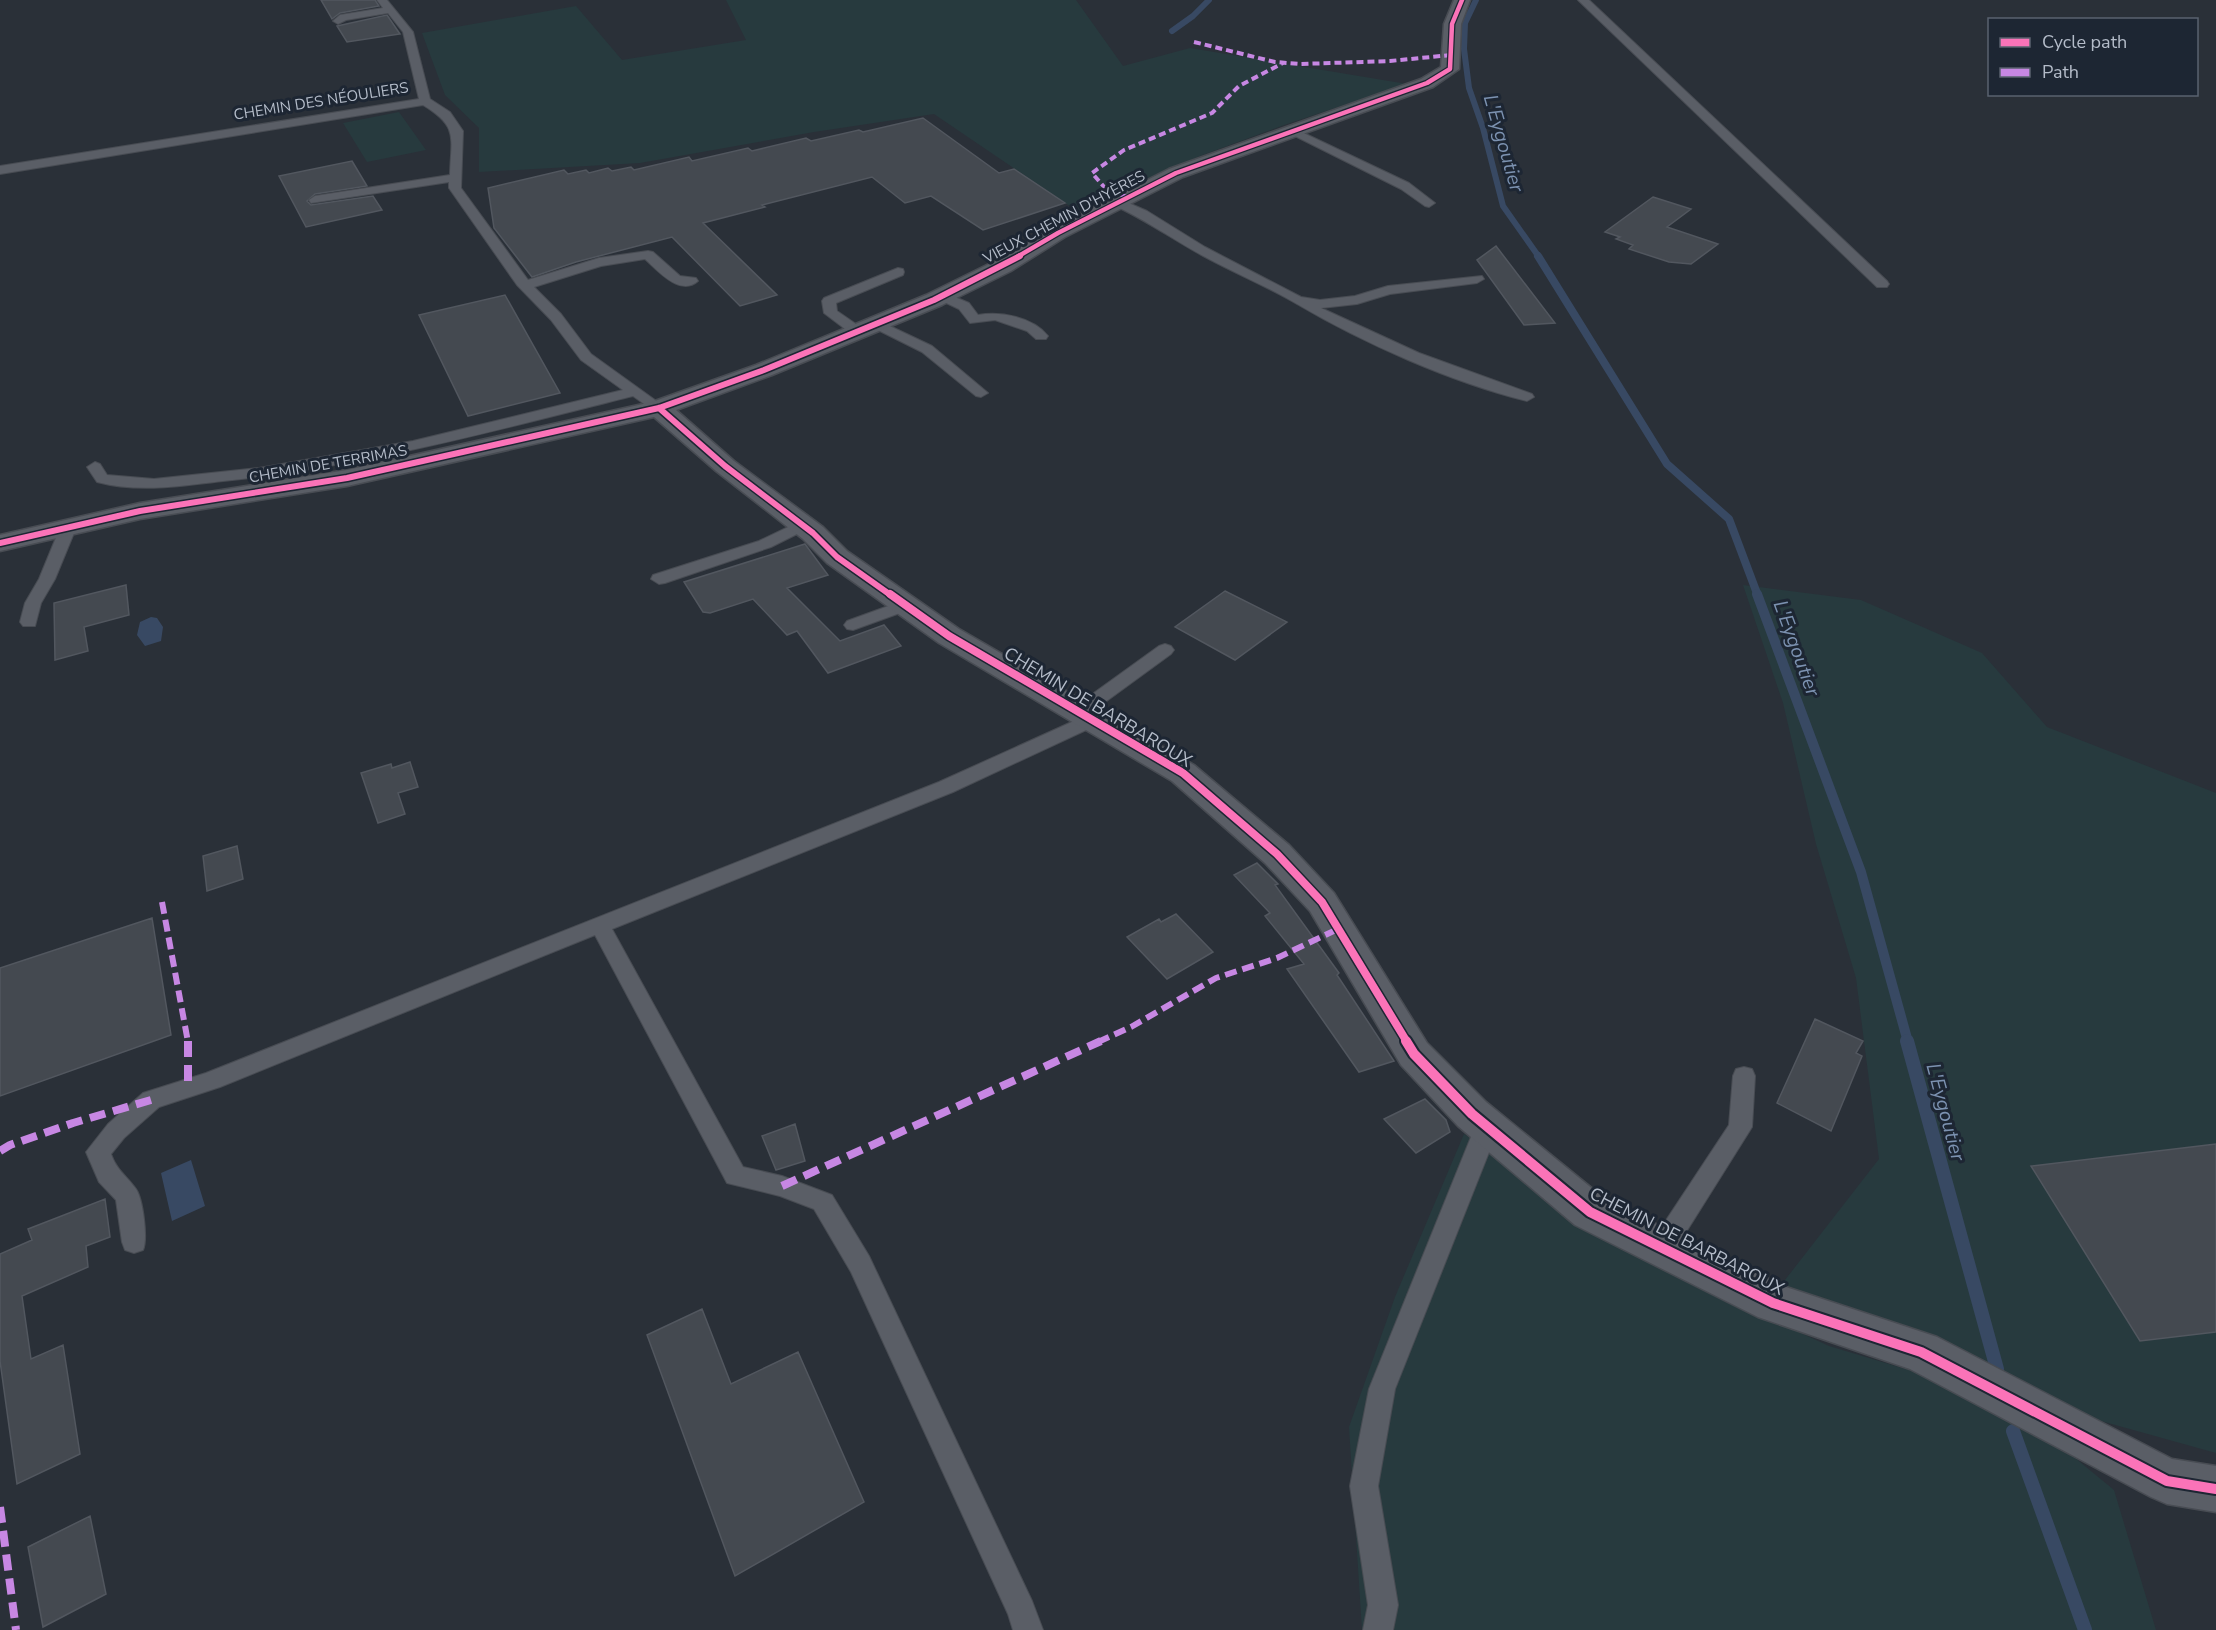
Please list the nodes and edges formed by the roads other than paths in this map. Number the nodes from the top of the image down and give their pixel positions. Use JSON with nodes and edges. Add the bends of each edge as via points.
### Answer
{"nodes":[{"id":1,"x":1462,"y":0,"type":"edge"},
{"id":2,"x":1582,"y":0,"type":"edge"},
{"id":3,"x":385,"y":4,"type":"edge"},
{"id":4,"x":338,"y":21,"type":"dead end"},
{"id":5,"x":425,"y":101,"type":"junction"},
{"id":6,"x":1293,"y":131,"type":"junction"},
{"id":7,"x":202,"y":137,"type":"junction"},
{"id":8,"x":177,"y":152,"type":"dead end"},
{"id":9,"x":0,"y":170,"type":"edge"},
{"id":10,"x":455,"y":178,"type":"junction"},
{"id":11,"x":315,"y":200,"type":"dead end"},
{"id":12,"x":1117,"y":202,"type":"junction"},
{"id":13,"x":1429,"y":203,"type":"dead end"},
{"id":14,"x":898,"y":272,"type":"dead end"},
{"id":15,"x":1477,"y":279,"type":"dead end"},
{"id":16,"x":691,"y":281,"type":"dead end"},
{"id":17,"x":1882,"y":284,"type":"dead end"},
{"id":18,"x":526,"y":285,"type":"junction"},
{"id":19,"x":943,"y":296,"type":"junction"},
{"id":20,"x":1298,"y":300,"type":"junction"},
{"id":21,"x":867,"y":328,"type":"junction"},
{"id":22,"x":1041,"y":336,"type":"dead end"},
{"id":23,"x":981,"y":393,"type":"dead end"},
{"id":24,"x":1527,"y":397,"type":"dead end"},
{"id":25,"x":647,"y":399,"type":"junction"},
{"id":26,"x":94,"y":467,"type":"dead end"},
{"id":27,"x":803,"y":525,"type":"junction"},
{"id":28,"x":68,"y":528,"type":"junction"},
{"id":29,"x":0,"y":543,"type":"edge"},
{"id":30,"x":659,"y":579,"type":"dead end"},
{"id":31,"x":905,"y":605,"type":"junction"},
{"id":32,"x":29,"y":622,"type":"dead end"},
{"id":33,"x":853,"y":625,"type":"dead end"},
{"id":34,"x":1165,"y":650,"type":"dead end"},
{"id":35,"x":1086,"y":716,"type":"junction"},
{"id":36,"x":600,"y":926,"type":"junction"},
{"id":37,"x":1744,"y":1076,"type":"dead end"},
{"id":38,"x":1486,"y":1127,"type":"junction"},
{"id":39,"x":134,"y":1242,"type":"dead end"},
{"id":40,"x":1662,"y":1248,"type":"junction"},
{"id":41,"x":2216,"y":1489,"type":"edge"},
{"id":42,"x":1028,"y":1630,"type":"edge"},
{"id":43,"x":1378,"y":1630,"type":"edge"}],
"edges":[{"from":1,"to":6,"type":"street","name":"VIEUX CHEMIN D'HYÈRES","via":[[1450,28],[1450,69],[1427,83]]},
{"from":2,"to":17,"type":"lane"},
{"from":3,"to":4,"type":"lane"},
{"from":3,"to":5,"type":"lane","via":[[408,32]]},
{"from":5,"to":7,"type":"lane","name":"CHEMIN DES NÉOULIERS"},
{"from":5,"to":10,"type":"lane","name":"CHEMIN DES NÉOULIERS","via":[[446,114],[457,131]]},
{"from":6,"to":12,"type":"street","name":"VIEUX CHEMIN D'HYÈRES","via":[[1176,173]]},
{"from":6,"to":13,"type":"lane","via":[[1405,186]]},
{"from":7,"to":8,"type":"lane","via":[[197,147]]},
{"from":7,"to":9,"type":"lane","name":"CHEMIN DES NÉOULIERS"},
{"from":10,"to":11,"type":"lane"},
{"from":10,"to":18,"type":"lane","name":"CHEMIN DES NÉOULIERS","via":[[455,188],[466,206]]},
{"from":12,"to":19,"type":"street","name":"VIEUX CHEMIN D'HYÈRES"},
{"from":12,"to":20,"type":"lane"},
{"from":14,"to":21,"type":"lane","via":[[829,301],[831,313]]},
{"from":15,"to":20,"type":"lane","via":[[1388,290],[1357,300],[1320,304]]},
{"from":16,"to":18,"type":"lane","via":[[676,280],[648,255],[599,262]]},
{"from":18,"to":25,"type":"lane","name":"CHEMIN DES NÉOULIERS","via":[[586,357]]},
{"from":19,"to":21,"type":"street","name":"VIEUX CHEMIN D'HYÈRES"},
{"from":19,"to":22,"type":"lane","via":[[964,306],[975,320],[996,316],[1032,328]]},
{"from":20,"to":24,"type":"lane","via":[[1345,327]]},
{"from":21,"to":23,"type":"lane","via":[[927,349]]},
{"from":21,"to":25,"type":"street","name":"VIEUX CHEMIN D'HYÈRES","via":[[724,386]]},
{"from":25,"to":26,"type":"lane","via":[[259,473],[154,484],[102,479]]},
{"from":25,"to":27,"type":"street","name":"CHEMIN DE BARBAROUX","via":[[725,466]]},
{"from":25,"to":28,"type":"street","name":"CHEMIN DE TERRIMAS","via":[[347,478],[163,507]]},
{"from":27,"to":30,"type":"lane","via":[[765,544]]},
{"from":27,"to":31,"type":"street","name":"CHEMIN DE BARBAROUX","via":[[837,557]]},
{"from":28,"to":29,"type":"street","name":"CHEMIN DE TERRIMAS"},
{"from":28,"to":32,"type":"lane","via":[[33,603]]},
{"from":31,"to":33,"type":"lane"},
{"from":31,"to":35,"type":"street","name":"CHEMIN DE BARBAROUX","via":[[949,636]]},
{"from":34,"to":35,"type":"lane"},
{"from":35,"to":36,"type":"lane","via":[[946,787]]},
{"from":35,"to":38,"type":"street","name":"CHEMIN DE BARBAROUX","via":[[1183,773],[1277,854],[1322,902],[1414,1054]]},
{"from":36,"to":39,"type":"lane","via":[[212,1080],[151,1100],[98,1152],[107,1175],[127,1196]]},
{"from":36,"to":42,"type":"lane","via":[[638,990],[735,1176],[782,1186],[823,1202],[865,1274]]},
{"from":37,"to":40,"type":"lane","via":[[1740,1127]]},
{"from":38,"to":40,"type":"street","name":"CHEMIN DE BARBAROUX","via":[[1590,1212]]},
{"from":38,"to":43,"type":"lane","via":[[1383,1389],[1364,1486],[1383,1605]]},
{"from":40,"to":41,"type":"street","name":"CHEMIN DE BARBAROUX","via":[[1773,1303],[1921,1352],[2167,1481]]}]}
